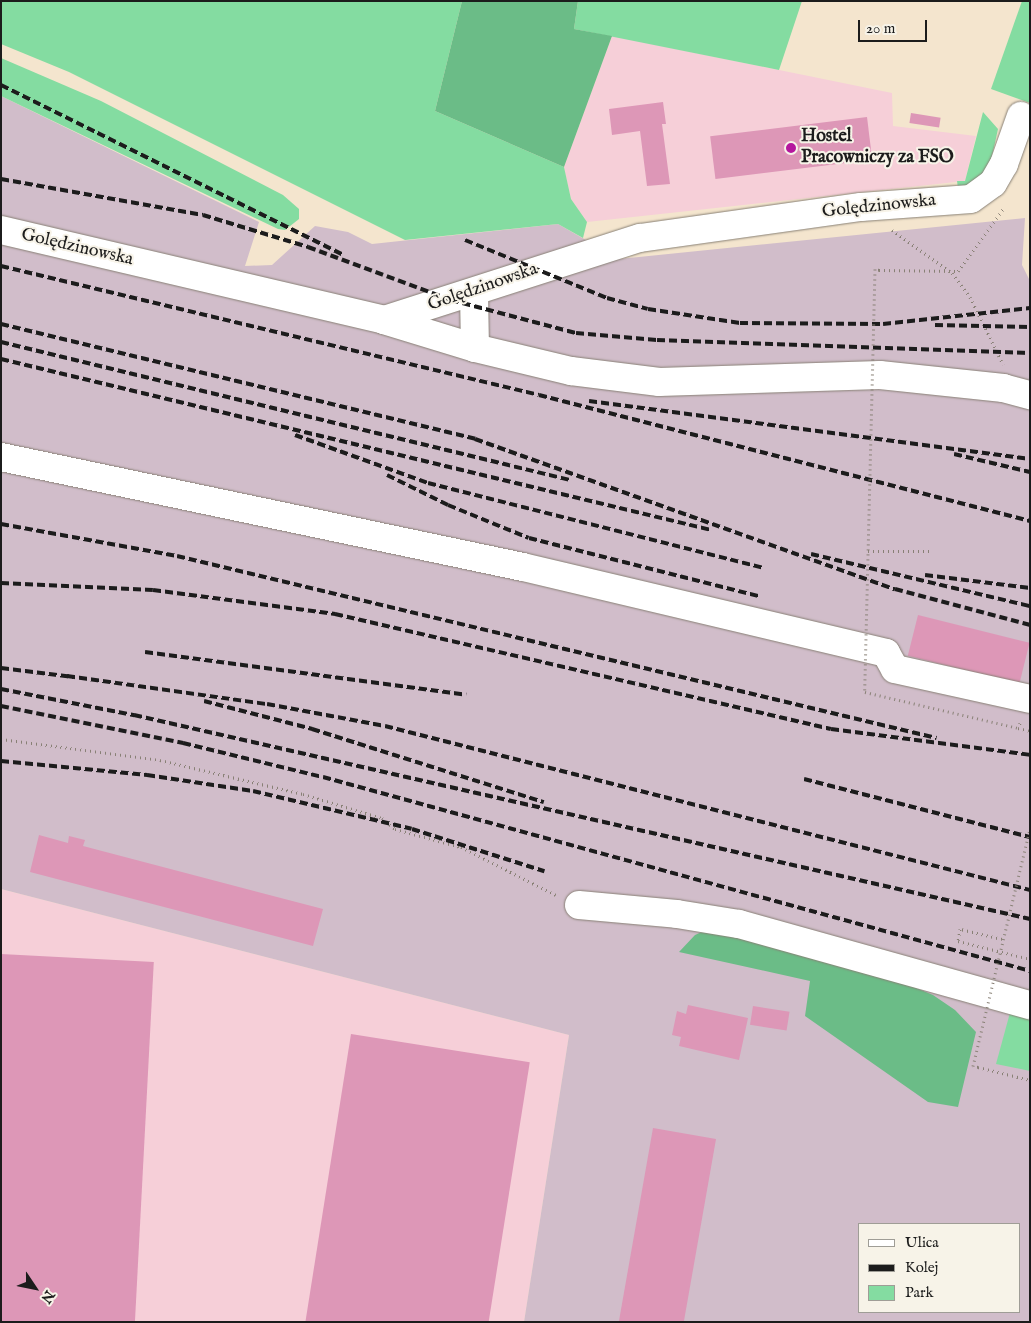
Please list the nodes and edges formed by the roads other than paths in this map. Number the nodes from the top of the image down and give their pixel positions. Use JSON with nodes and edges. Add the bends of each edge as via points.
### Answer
{"nodes":[{"id":1,"x":1020,"y":116,"type":"dead end"},
{"id":2,"x":1,"y":230,"type":"edge"},
{"id":3,"x":474,"y":292,"type":"junction"},
{"id":4,"x":384,"y":320,"type":"junction"},
{"id":5,"x":475,"y":348,"type":"junction"},
{"id":6,"x":1024,"y":393,"type":"edge"},
{"id":7,"x":1,"y":457,"type":"edge"},
{"id":8,"x":1030,"y":699,"type":"edge"},
{"id":9,"x":579,"y":905,"type":"road end"},
{"id":10,"x":1030,"y":1005,"type":"edge"}],
"edges":[{"from":1,"to":3,"type":"lane","name":"Golędzinowska","via":[[1004,164],[993,183],[971,199],[861,208],[640,238],[533,270]]},
{"from":2,"to":4,"type":"lane","name":"Golędzinowska"},
{"from":3,"to":4,"type":"lane","name":"Golędzinowska"},
{"from":3,"to":5,"type":"lane"},
{"from":4,"to":5,"type":"lane"},
{"from":5,"to":6,"type":"lane","via":[[571,371],[659,382],[880,375]]},
{"from":7,"to":8,"type":"lane","via":[[533,569],[886,653],[895,669]]},
{"from":9,"to":10,"type":"lane","via":[[677,914],[739,924]]}]}
